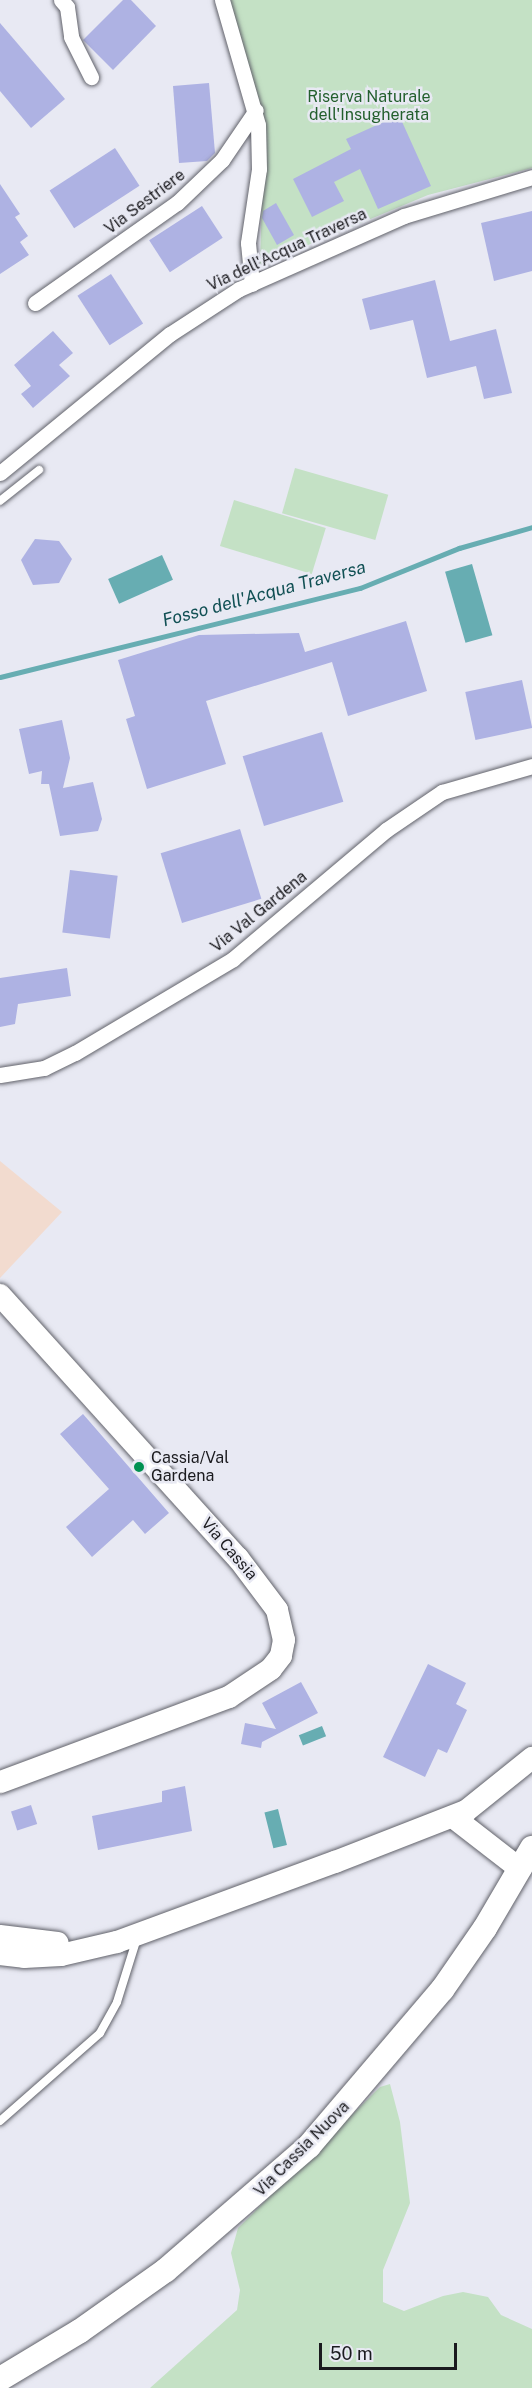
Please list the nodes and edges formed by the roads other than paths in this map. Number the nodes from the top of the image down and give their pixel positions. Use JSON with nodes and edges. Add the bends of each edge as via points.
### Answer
{"nodes":[{"id":1,"x":62,"y":0,"type":"edge"},
{"id":2,"x":222,"y":0,"type":"edge"},
{"id":3,"x":91,"y":77,"type":"dead end"},
{"id":4,"x":256,"y":110,"type":"junction"},
{"id":5,"x":532,"y":177,"type":"edge"},
{"id":6,"x":252,"y":284,"type":"junction"},
{"id":7,"x":35,"y":303,"type":"dead end"},
{"id":8,"x":39,"y":470,"type":"dead end"},
{"id":9,"x":0,"y":473,"type":"edge"},
{"id":10,"x":0,"y":501,"type":"edge"},
{"id":11,"x":532,"y":766,"type":"edge"},
{"id":12,"x":0,"y":1076,"type":"edge"},
{"id":13,"x":0,"y":1295,"type":"edge"},
{"id":14,"x":88,"y":1749,"type":"junction"},
{"id":15,"x":532,"y":1758,"type":"edge"},
{"id":16,"x":0,"y":1768,"type":"edge"},
{"id":17,"x":0,"y":1782,"type":"edge"},
{"id":18,"x":453,"y":1817,"type":"junction"},
{"id":19,"x":526,"y":1858,"type":"edge"},
{"id":20,"x":138,"y":1933,"type":"junction"},
{"id":21,"x":0,"y":1936,"type":"edge"},
{"id":22,"x":117,"y":1942,"type":"junction"},
{"id":23,"x":0,"y":1954,"type":"edge"},
{"id":24,"x":0,"y":2121,"type":"edge"},
{"id":25,"x":0,"y":2379,"type":"edge"}],
"edges":[{"from":1,"to":3,"type":"street","via":[[67,7],[71,37]]},
{"from":2,"to":4,"type":"street"},
{"from":4,"to":6,"type":"street","via":[[260,154],[248,243]]},
{"from":4,"to":7,"type":"street","name":"Via Sestriere","via":[[222,160],[177,203]]},
{"from":5,"to":6,"type":"street","name":"Via dell'Acqua Traversa","via":[[404,216]]},
{"from":6,"to":9,"type":"street","name":"Via dell'Acqua Traversa","via":[[170,334]]},
{"from":8,"to":10,"type":"lane"},
{"from":11,"to":12,"type":"street","name":"Via Val Gardena","via":[[442,792],[386,830],[233,959],[75,1053],[44,1068]]},
{"from":13,"to":14,"type":"street","name":"Via Cassia","via":[[238,1558],[272,1602],[282,1626],[281,1656],[251,1686],[206,1708]]},
{"from":14,"to":16,"type":"street","name":"Via Cassia"},
{"from":14,"to":17,"type":"street","name":"Via Cassia"},
{"from":15,"to":18,"type":"street","via":[[491,1794]]},
{"from":18,"to":19,"type":"street"},
{"from":18,"to":20,"type":"street"},
{"from":19,"to":25,"type":"main road","name":"Via Cassia Nuova","via":[[442,1990],[301,2153],[222,2226],[138,2292]]},
{"from":20,"to":22,"type":"street"},
{"from":20,"to":24,"type":"lane","via":[[117,2002],[100,2033]]},
{"from":21,"to":22,"type":"street","via":[[35,1943]]},
{"from":22,"to":23,"type":"street","via":[[62,1955],[24,1958]]}]}
